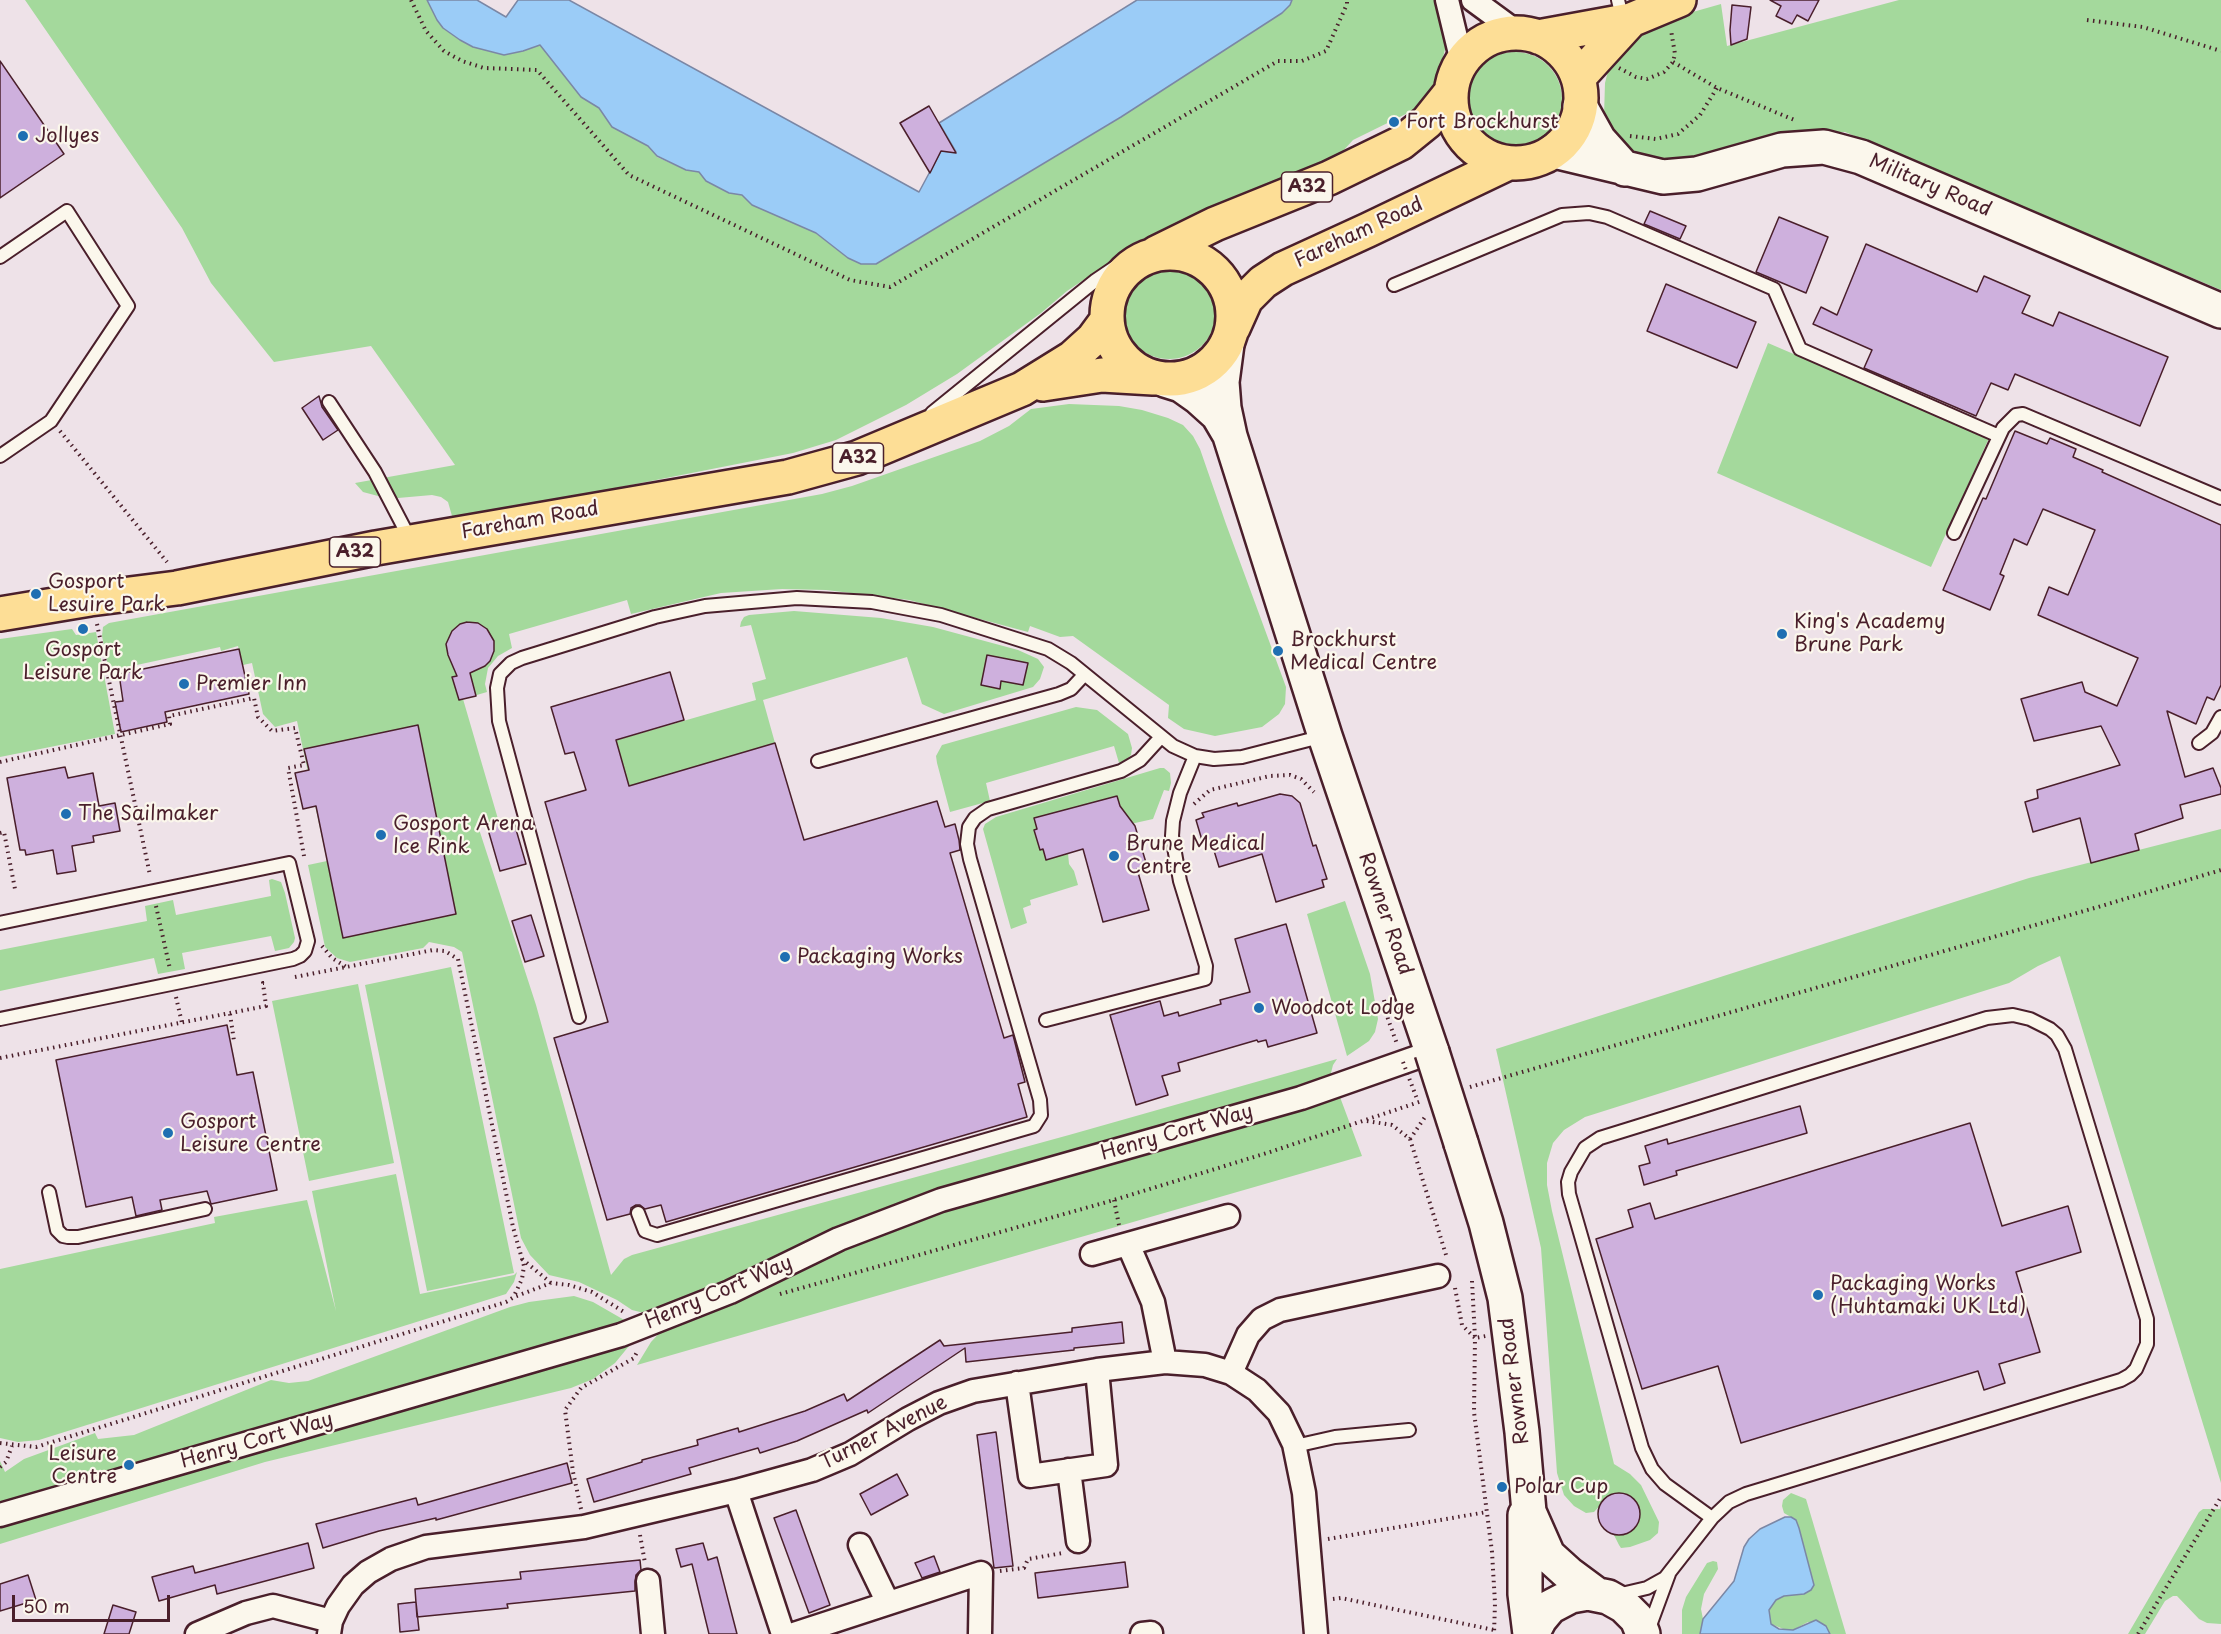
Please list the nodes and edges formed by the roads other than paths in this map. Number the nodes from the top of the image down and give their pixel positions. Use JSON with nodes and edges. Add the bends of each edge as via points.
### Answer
{"nodes":[{"id":1,"x":1447,"y":0,"type":"edge"},
{"id":2,"x":1473,"y":0,"type":"edge"},
{"id":3,"x":1670,"y":4,"type":"edge"},
{"id":4,"x":1624,"y":14,"type":"edge"},
{"id":5,"x":1528,"y":34,"type":"junction"},
{"id":6,"x":1456,"y":77,"type":"junction"},
{"id":7,"x":1585,"y":80,"type":"junction"},
{"id":8,"x":1554,"y":151,"type":"junction"},
{"id":9,"x":1508,"y":163,"type":"junction"},
{"id":10,"x":1625,"y":169,"type":"junction"},
{"id":11,"x":1215,"y":224,"type":"junction"},
{"id":12,"x":0,"y":257,"type":"edge"},
{"id":13,"x":1146,"y":257,"type":"junction"},
{"id":14,"x":1394,"y":285,"type":"dead end"},
{"id":15,"x":2221,"y":310,"type":"edge"},
{"id":16,"x":1107,"y":320,"type":"junction"},
{"id":17,"x":1230,"y":336,"type":"junction"},
{"id":18,"x":1161,"y":379,"type":"junction"},
{"id":19,"x":1022,"y":388,"type":"junction"},
{"id":20,"x":329,"y":402,"type":"dead end"},
{"id":21,"x":1230,"y":436,"type":"junction"},
{"id":22,"x":1999,"y":436,"type":"junction"},
{"id":23,"x":896,"y":442,"type":"junction"},
{"id":24,"x":0,"y":456,"type":"edge"},
{"id":25,"x":2221,"y":498,"type":"edge"},
{"id":26,"x":1954,"y":533,"type":"dead end"},
{"id":27,"x":411,"y":542,"type":"junction"},
{"id":28,"x":8,"y":610,"type":"edge"},
{"id":29,"x":1084,"y":675,"type":"junction"},
{"id":30,"x":2221,"y":717,"type":"edge"},
{"id":31,"x":1325,"y":736,"type":"junction"},
{"id":32,"x":1161,"y":737,"type":"junction"},
{"id":33,"x":2199,"y":743,"type":"dead end"},
{"id":34,"x":1195,"y":756,"type":"junction"},
{"id":35,"x":818,"y":761,"type":"dead end"},
{"id":36,"x":0,"y":923,"type":"edge"},
{"id":37,"x":579,"y":1017,"type":"dead end"},
{"id":38,"x":0,"y":1019,"type":"edge"},
{"id":39,"x":1046,"y":1020,"type":"dead end"},
{"id":40,"x":1418,"y":1057,"type":"junction"},
{"id":41,"x":49,"y":1192,"type":"dead end"},
{"id":42,"x":205,"y":1209,"type":"dead end"},
{"id":43,"x":638,"y":1213,"type":"dead end"},
{"id":44,"x":1228,"y":1216,"type":"dead end"},
{"id":45,"x":1128,"y":1244,"type":"junction"},
{"id":46,"x":1092,"y":1254,"type":"dead end"},
{"id":47,"x":1446,"y":1273,"type":"road end"},
{"id":48,"x":1165,"y":1362,"type":"junction"},
{"id":49,"x":1097,"y":1370,"type":"junction"},
{"id":50,"x":1231,"y":1373,"type":"junction"},
{"id":51,"x":1017,"y":1383,"type":"junction"},
{"id":52,"x":1409,"y":1430,"type":"dead end"},
{"id":53,"x":1294,"y":1446,"type":"junction"},
{"id":54,"x":1525,"y":1468,"type":"junction"},
{"id":55,"x":1070,"y":1470,"type":"junction"},
{"id":56,"x":736,"y":1491,"type":"junction"},
{"id":57,"x":0,"y":1515,"type":"edge"},
{"id":58,"x":1712,"y":1518,"type":"junction"},
{"id":59,"x":1078,"y":1541,"type":"road end"},
{"id":60,"x":860,"y":1545,"type":"dead end"},
{"id":61,"x":1669,"y":1573,"type":"junction"},
{"id":62,"x":648,"y":1581,"type":"road end"},
{"id":63,"x":1602,"y":1595,"type":"junction"},
{"id":64,"x":888,"y":1603,"type":"junction"},
{"id":65,"x":330,"y":1628,"type":"edge"},
{"id":66,"x":197,"y":1634,"type":"edge"},
{"id":67,"x":648,"y":1634,"type":"edge"},
{"id":68,"x":783,"y":1634,"type":"edge"},
{"id":69,"x":794,"y":1634,"type":"edge"},
{"id":70,"x":980,"y":1634,"type":"edge"},
{"id":71,"x":1316,"y":1634,"type":"edge"},
{"id":72,"x":1531,"y":1634,"type":"edge"},
{"id":73,"x":1645,"y":1634,"type":"edge"}],
"edges":[{"from":1,"to":6,"type":"street"},
{"from":2,"to":5,"type":"street"},
{"from":3,"to":4,"type":"main road"},
{"from":4,"to":5,"type":"main road"},
{"from":4,"to":7,"type":"main road"},
{"from":5,"to":6,"type":"main road","via":[[1496,36],[1476,46]]},
{"from":5,"to":7,"type":"main road","via":[[1555,46]]},
{"from":6,"to":9,"type":"main road","via":[[1452,112],[1459,130],[1472,146]]},
{"from":6,"to":11,"type":"main road","number":"A32","via":[[1427,122],[1401,143],[1329,178]]},
{"from":7,"to":8,"type":"main road","via":[[1576,123]]},
{"from":7,"to":10,"type":"main road","via":[[1599,140]]},
{"from":8,"to":9,"type":"main road","via":[[1532,161]]},
{"from":8,"to":10,"type":"main road","name":"Military Road"},
{"from":9,"to":17,"type":"main road","name":"Fareham Road","via":[[1283,269],[1246,299]]},
{"from":10,"to":15,"type":"main road","name":"Military Road","via":[[1663,177],[1697,174],[1782,150],[1824,147],[1861,157]]},
{"from":11,"to":13,"type":"main road","number":"A32"},
{"from":11,"to":23,"type":"lane","via":[[1144,251],[1110,270]]},
{"from":12,"to":24,"type":"lane","via":[[67,211],[128,306],[51,421]]},
{"from":13,"to":16,"type":"main road","via":[[1116,282]]},
{"from":13,"to":17,"type":"main road","via":[[1179,253],[1210,267],[1230,294],[1234,316]]},
{"from":14,"to":22,"type":"lane","via":[[1562,215],[1588,213],[1774,289],[1800,349]]},
{"from":16,"to":18,"type":"main road","via":[[1118,353],[1136,369]]},
{"from":16,"to":19,"type":"main road","name":"Fareham Road","number":"A32","via":[[1072,358]]},
{"from":17,"to":18,"type":"main road","via":[[1216,360],[1202,372]]},
{"from":17,"to":21,"type":"main road","name":"Rowner Road","via":[[1222,382]]},
{"from":18,"to":19,"type":"main road","name":"Fareham Road","number":"A32","via":[[1088,376]]},
{"from":18,"to":21,"type":"main road","name":"Rowner Road","via":[[1181,385],[1198,397],[1218,416]]},
{"from":19,"to":23,"type":"main road","name":"Fareham Road","number":"A32"},
{"from":20,"to":27,"type":"lane","via":[[375,472]]},
{"from":21,"to":31,"type":"main road","name":"Rowner Road"},
{"from":22,"to":25,"type":"lane","via":[[2016,415],[2029,415]]},
{"from":22,"to":26,"type":"lane"},
{"from":23,"to":27,"type":"main road","name":"Fareham Road","number":"A32","via":[[857,458],[788,477]]},
{"from":27,"to":28,"type":"main road","name":"Fareham Road","number":"A32","via":[[187,586]]},
{"from":29,"to":32,"type":"lane"},
{"from":29,"to":35,"type":"lane","via":[[1071,689],[1059,694]]},
{"from":29,"to":37,"type":"lane","via":[[1040,645],[940,615],[882,603],[818,598],[694,608],[511,663],[501,674],[497,688],[500,728]]},
{"from":30,"to":33,"type":"lane","via":[[2212,733]]},
{"from":31,"to":34,"type":"lane","via":[[1242,757]]},
{"from":31,"to":40,"type":"main road","name":"Rowner Road"},
{"from":32,"to":34,"type":"lane"},
{"from":32,"to":43,"type":"lane","via":[[1140,760],[1121,771],[988,808],[969,827],[970,859],[1040,1100],[1041,1115],[1034,1126],[657,1235],[645,1231]]},
{"from":34,"to":39,"type":"lane","via":[[1173,821],[1172,843],[1206,966],[1205,979]]},
{"from":36,"to":38,"type":"lane","via":[[290,863],[308,937],[305,951],[293,959]]},
{"from":40,"to":54,"type":"main road","name":"Rowner Road","bridge":true,"via":[[1461,1143],[1486,1223],[1505,1298]]},
{"from":40,"to":57,"type":"street","name":"Henry Cort Way","via":[[1301,1098],[941,1200],[839,1239],[730,1292],[621,1335]]},
{"from":41,"to":42,"type":"lane","via":[[57,1230],[68,1237]]},
{"from":44,"to":45,"type":"street"},
{"from":45,"to":46,"type":"street"},
{"from":45,"to":48,"type":"street","via":[[1154,1302]]},
{"from":47,"to":50,"type":"street","via":[[1280,1310],[1262,1319],[1248,1335]]},
{"from":48,"to":49,"type":"street","name":"Turner Avenue"},
{"from":48,"to":50,"type":"street","name":"Turner Avenue","via":[[1205,1365]]},
{"from":49,"to":51,"type":"street","name":"Turner Avenue"},
{"from":49,"to":55,"type":"street","via":[[1106,1465]]},
{"from":50,"to":53,"type":"street","name":"Turner Avenue","via":[[1257,1390],[1279,1413]]},
{"from":51,"to":55,"type":"street","via":[[1030,1476]]},
{"from":51,"to":56,"type":"street","name":"Turner Avenue","via":[[973,1391],[939,1403],[850,1454],[812,1470]]},
{"from":52,"to":53,"type":"lane","via":[[1335,1437]]},
{"from":53,"to":71,"type":"street","name":"Turner Avenue","via":[[1304,1493]]},
{"from":54,"to":63,"type":"main road","name":"Rowner Road","via":[[1529,1512],[1542,1545],[1557,1564]]},
{"from":54,"to":72,"type":"main road","name":"Rowner Road","via":[[1525,1594]]},
{"from":55,"to":59,"type":"street"},
{"from":56,"to":65,"type":"street","name":"Turner Avenue","via":[[584,1527],[426,1547],[368,1572],[338,1606]]},
{"from":56,"to":68,"type":"street"},
{"from":58,"to":58,"type":"lane","via":[[1665,1484],[1642,1448],[1569,1194],[1569,1177],[1578,1156],[1600,1138],[1987,1018],[2013,1015],[2050,1029],[2065,1049],[2147,1319],[2147,1344],[2136,1369],[2112,1383],[1746,1494],[1729,1502]]},
{"from":58,"to":61,"type":"lane"},
{"from":60,"to":64,"type":"street"},
{"from":61,"to":63,"type":"lane","via":[[1647,1588]]},
{"from":61,"to":73,"type":"lane"},
{"from":62,"to":67,"type":"street"},
{"from":63,"to":72,"type":"main road","via":[[1580,1594],[1557,1602],[1544,1613]]},
{"from":63,"to":73,"type":"main road","name":"Rowner Road","via":[[1618,1601],[1632,1613]]},
{"from":64,"to":69,"type":"street"},
{"from":64,"to":70,"type":"street","via":[[981,1573]]},
{"from":65,"to":66,"type":"street","via":[[273,1606]]}]}
